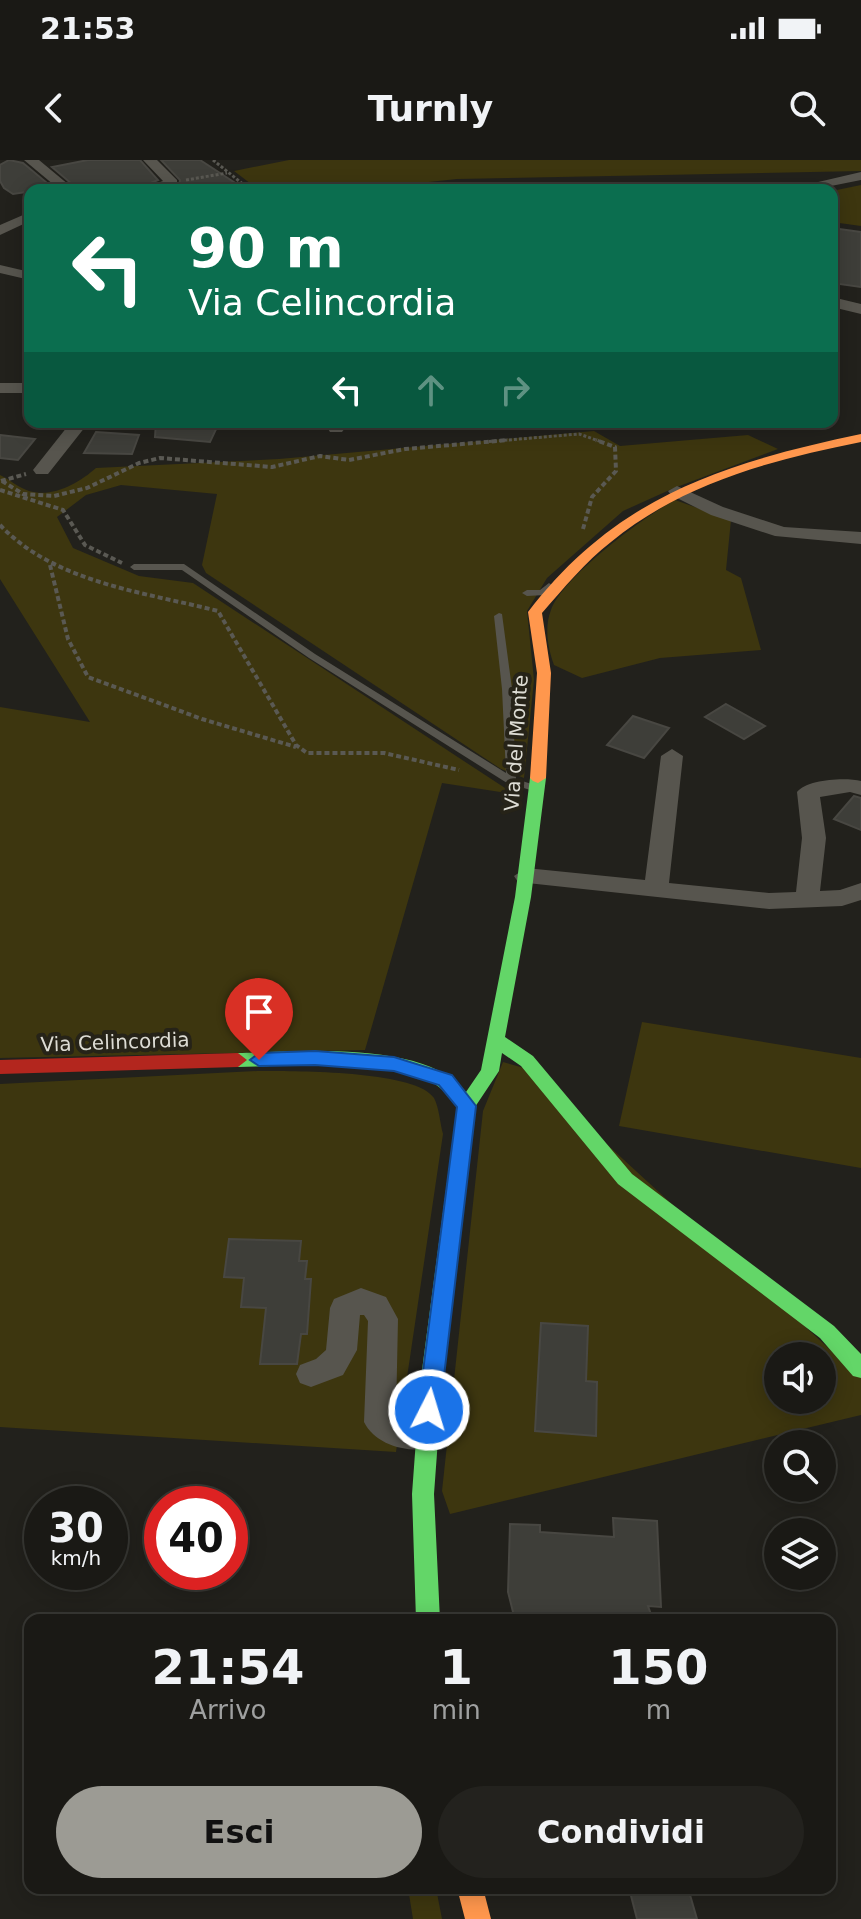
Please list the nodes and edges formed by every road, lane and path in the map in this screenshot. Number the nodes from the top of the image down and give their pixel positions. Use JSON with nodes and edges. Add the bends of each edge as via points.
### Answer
{"nodes":[{"id":1,"x":31,"y":160,"type":"edge"},
{"id":2,"x":150,"y":160,"type":"edge"},
{"id":3,"x":213,"y":160,"type":"edge"},
{"id":4,"x":228,"y":173,"type":"junction"},
{"id":5,"x":861,"y":176,"type":"edge"},
{"id":6,"x":190,"y":179,"type":"dead end"},
{"id":7,"x":61,"y":184,"type":"edge"},
{"id":8,"x":168,"y":184,"type":"edge"},
{"id":9,"x":244,"y":184,"type":"edge"},
{"id":10,"x":821,"y":184,"type":"edge"},
{"id":11,"x":24,"y":219,"type":"edge"},
{"id":12,"x":0,"y":231,"type":"edge"},
{"id":13,"x":0,"y":269,"type":"edge"},
{"id":14,"x":24,"y":275,"type":"edge"},
{"id":15,"x":838,"y":306,"type":"edge"},
{"id":16,"x":861,"y":309,"type":"edge"},
{"id":17,"x":0,"y":388,"type":"edge"},
{"id":18,"x":24,"y":388,"type":"edge"},
{"id":19,"x":75,"y":428,"type":"edge"},
{"id":20,"x":861,"y":438,"type":"edge"},
{"id":21,"x":42,"y":470,"type":"dead end"},
{"id":22,"x":0,"y":481,"type":"edge"},
{"id":23,"x":0,"y":490,"type":"edge"},
{"id":24,"x":677,"y":491,"type":"junction"},
{"id":25,"x":0,"y":525,"type":"edge"},
{"id":26,"x":861,"y":538,"type":"edge"},
{"id":27,"x":575,"y":539,"type":"dead end"},
{"id":28,"x":50,"y":565,"type":"junction"},
{"id":29,"x":134,"y":567,"type":"joint"},
{"id":30,"x":558,"y":579,"type":"junction"},
{"id":31,"x":527,"y":593,"type":"dead end"},
{"id":32,"x":499,"y":616,"type":"dead end"},
{"id":33,"x":301,"y":748,"type":"junction"},
{"id":34,"x":672,"y":756,"type":"dead end"},
{"id":35,"x":463,"y":771,"type":"dead end"},
{"id":36,"x":511,"y":781,"type":"junction"},
{"id":37,"x":861,"y":788,"type":"edge"},
{"id":38,"x":537,"y":789,"type":"junction"},
{"id":39,"x":526,"y":876,"type":"junction"},
{"id":40,"x":656,"y":890,"type":"junction"},
{"id":41,"x":861,"y":891,"type":"edge"},
{"id":42,"x":807,"y":900,"type":"junction"},
{"id":43,"x":496,"y":1040,"type":"junction"},
{"id":44,"x":0,"y":1067,"type":"edge"},
{"id":45,"x":466,"y":1106,"type":"junction"},
{"id":46,"x":861,"y":1369,"type":"edge"},
{"id":47,"x":311,"y":1374,"type":"dead end"},
{"id":48,"x":427,"y":1436,"type":"junction"},
{"id":49,"x":428,"y":1614,"type":"edge"},
{"id":50,"x":472,"y":1894,"type":"edge"},
{"id":51,"x":478,"y":1919,"type":"edge"}],
"edges":[{"from":1,"to":7,"type":"street"},
{"from":2,"to":8,"type":"street","via":[[172,183]]},
{"from":3,"to":4,"type":"path"},
{"from":4,"to":6,"type":"path"},
{"from":4,"to":9,"type":"path"},
{"from":5,"to":10,"type":"street"},
{"from":11,"to":12,"type":"street"},
{"from":13,"to":14,"type":"street"},
{"from":15,"to":16,"type":"street"},
{"from":17,"to":18,"type":"street"},
{"from":19,"to":21,"type":"street"},
{"from":20,"to":24,"type":"street","name":"Via del Monte","via":[[703,477]]},
{"from":22,"to":27,"type":"path","via":[[23,494],[57,495],[97,485],[145,461],[214,458],[275,467],[339,455],[349,460],[405,449],[579,434],[615,447],[616,471],[603,479]]},
{"from":23,"to":29,"type":"path","via":[[63,510],[80,544]]},
{"from":24,"to":26,"type":"street","via":[[717,511],[782,532]]},
{"from":24,"to":30,"type":"street","name":"Via del Monte","via":[[633,513]]},
{"from":25,"to":28,"type":"path"},
{"from":28,"to":33,"type":"path","via":[[218,611]]},
{"from":28,"to":33,"type":"path","via":[[68,639],[88,677]]},
{"from":29,"to":36,"type":"lane","via":[[184,567],[312,656]]},
{"from":30,"to":31,"type":"lane","via":[[542,593]]},
{"from":30,"to":38,"type":"street","name":"Via del Monte","via":[[535,612],[544,673]]},
{"from":32,"to":36,"type":"lane"},
{"from":33,"to":35,"type":"path","via":[[307,753],[384,750]]},
{"from":34,"to":40,"type":"street"},
{"from":36,"to":38,"type":"lane"},
{"from":37,"to":42,"type":"street","via":[[808,792],[814,838]]},
{"from":38,"to":39,"type":"street","name":"Via del Monte"},
{"from":39,"to":40,"type":"street"},
{"from":39,"to":43,"type":"street","name":"Via del Monte"},
{"from":40,"to":42,"type":"street"},
{"from":41,"to":42,"type":"street"},
{"from":43,"to":45,"type":"street","name":"Via del Monte","via":[[490,1071]]},
{"from":43,"to":46,"type":"street","via":[[527,1061],[625,1179],[827,1332]]},
{"from":44,"to":45,"type":"street","name":"Via Celincordia","via":[[315,1058],[394,1064],[445,1080]]},
{"from":45,"to":48,"type":"street"},
{"from":47,"to":48,"type":"street","via":[[336,1364],[345,1348],[345,1308],[361,1300],[375,1306],[383,1319],[380,1422],[394,1432]]},
{"from":48,"to":49,"type":"street","via":[[423,1494]]},
{"from":50,"to":51,"type":"street"}]}
